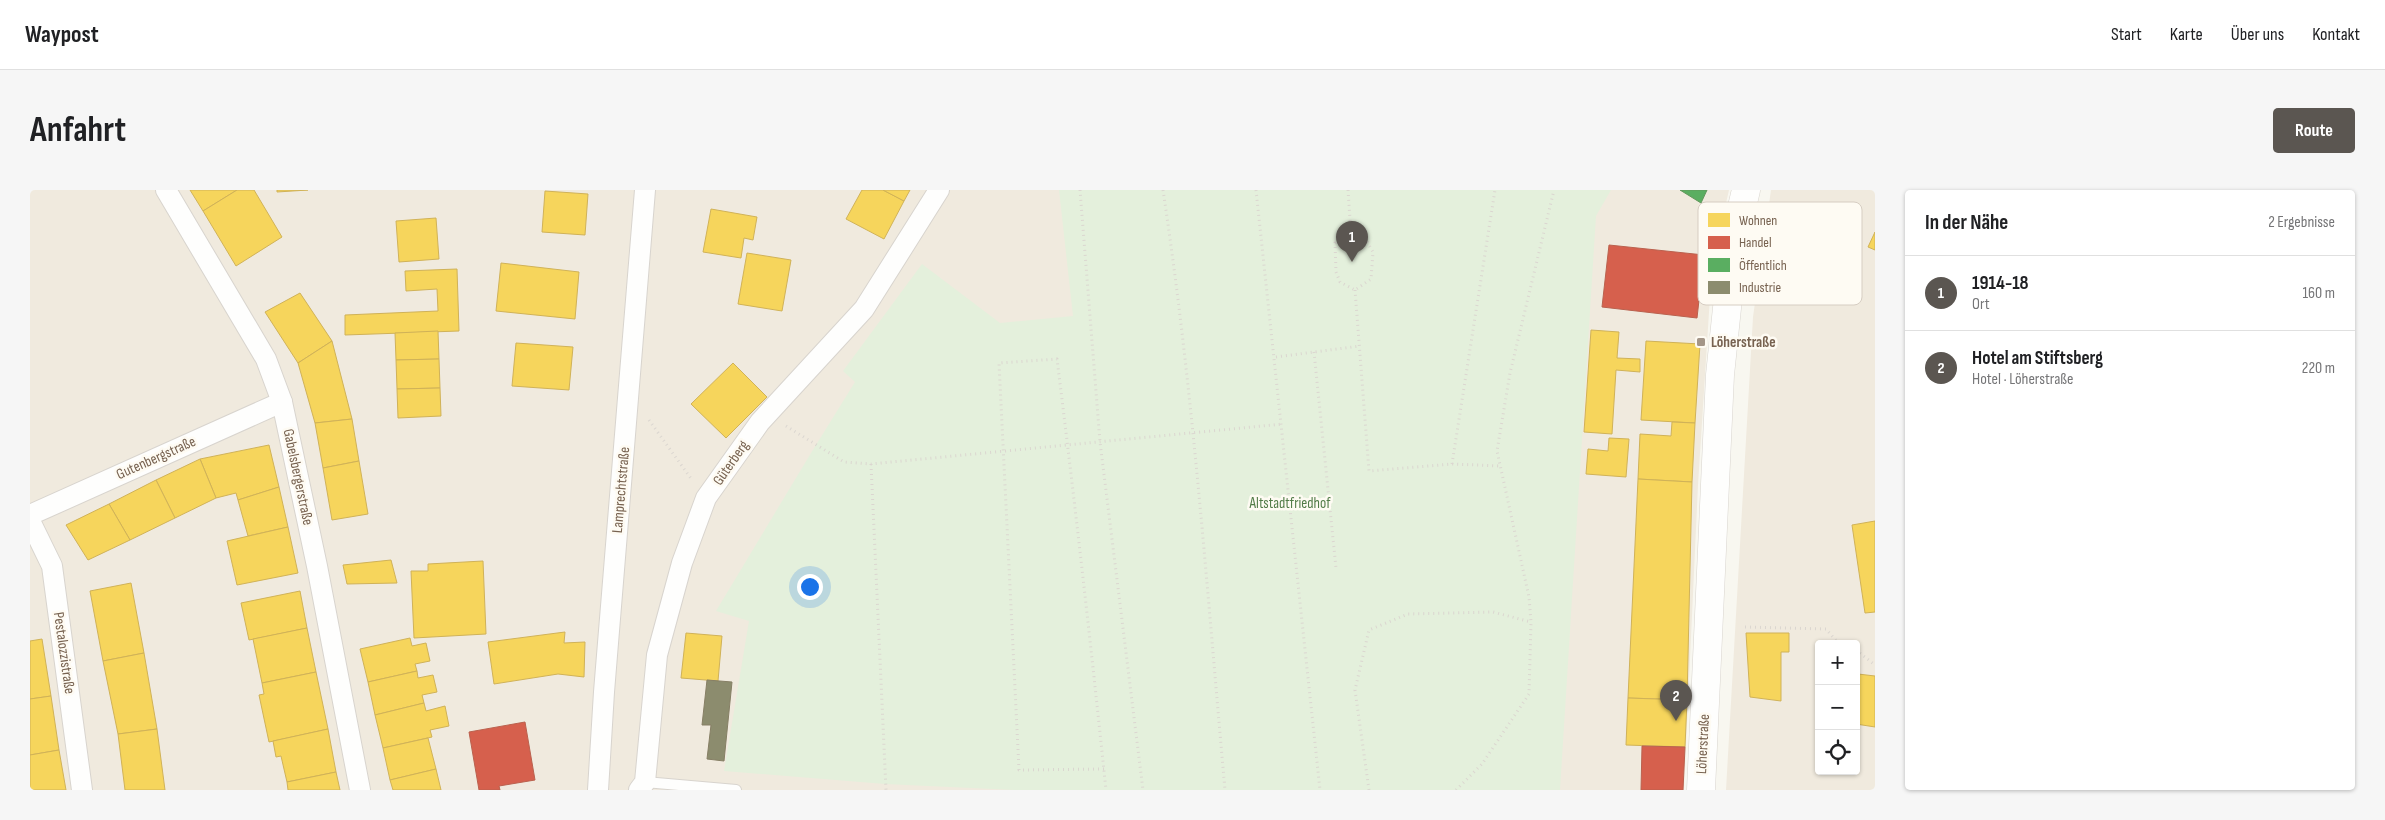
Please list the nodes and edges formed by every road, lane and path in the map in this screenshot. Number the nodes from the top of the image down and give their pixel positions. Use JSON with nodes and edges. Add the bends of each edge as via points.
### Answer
{"nodes":[{"id":1,"x":166,"y":190,"type":"edge"},
{"id":2,"x":645,"y":190,"type":"edge"},
{"id":3,"x":939,"y":190,"type":"edge"},
{"id":4,"x":1080,"y":190,"type":"edge"},
{"id":5,"x":1163,"y":190,"type":"edge"},
{"id":6,"x":1256,"y":190,"type":"edge"},
{"id":7,"x":1348,"y":190,"type":"edge"},
{"id":8,"x":1495,"y":190,"type":"edge"},
{"id":9,"x":1554,"y":190,"type":"edge"},
{"id":10,"x":1351,"y":234,"type":"junction"},
{"id":11,"x":1355,"y":290,"type":"junction"},
{"id":12,"x":1727,"y":305,"type":"edge"},
{"id":13,"x":1360,"y":346,"type":"junction"},
{"id":14,"x":1314,"y":352,"type":"junction"},
{"id":15,"x":1276,"y":357,"type":"junction"},
{"id":16,"x":282,"y":402,"type":"junction"},
{"id":17,"x":768,"y":414,"type":"junction"},
{"id":18,"x":651,"y":422,"type":"dead end"},
{"id":19,"x":1283,"y":424,"type":"junction"},
{"id":20,"x":1194,"y":432,"type":"junction"},
{"id":21,"x":1100,"y":442,"type":"junction"},
{"id":22,"x":1068,"y":445,"type":"junction"},
{"id":23,"x":1003,"y":451,"type":"junction"},
{"id":24,"x":870,"y":464,"type":"junction"},
{"id":25,"x":1452,"y":464,"type":"junction"},
{"id":26,"x":1501,"y":466,"type":"junction"},
{"id":27,"x":682,"y":469,"type":"dead end"},
{"id":28,"x":30,"y":515,"type":"edge"},
{"id":29,"x":30,"y":521,"type":"edge"},
{"id":30,"x":1336,"y":568,"type":"dead end"},
{"id":31,"x":1531,"y":622,"type":"junction"},
{"id":32,"x":1745,"y":627,"type":"dead end"},
{"id":33,"x":1836,"y":640,"type":"edge"},
{"id":34,"x":1860,"y":653,"type":"edge"},
{"id":35,"x":1875,"y":665,"type":"edge"},
{"id":36,"x":1104,"y":769,"type":"junction"},
{"id":37,"x":642,"y":786,"type":"edge"},
{"id":38,"x":82,"y":790,"type":"edge"},
{"id":39,"x":360,"y":790,"type":"edge"},
{"id":40,"x":598,"y":790,"type":"edge"},
{"id":41,"x":736,"y":790,"type":"edge"},
{"id":42,"x":886,"y":790,"type":"edge"},
{"id":43,"x":1106,"y":790,"type":"edge"},
{"id":44,"x":1143,"y":790,"type":"edge"},
{"id":45,"x":1225,"y":790,"type":"edge"},
{"id":46,"x":1320,"y":790,"type":"edge"},
{"id":47,"x":1370,"y":790,"type":"edge"},
{"id":48,"x":1456,"y":790,"type":"edge"},
{"id":49,"x":1701,"y":790,"type":"edge"}],
"edges":[{"from":1,"to":16,"type":"street","name":"Gabelsbergerstraße","via":[[266,359]]},
{"from":2,"to":40,"type":"street","name":"Lamprechtstraße"},
{"from":3,"to":17,"type":"street","name":"Güterberg","via":[[864,309]]},
{"from":4,"to":21,"type":"path"},
{"from":5,"to":20,"type":"path"},
{"from":6,"to":15,"type":"path"},
{"from":7,"to":10,"type":"path"},
{"from":8,"to":25,"type":"path"},
{"from":9,"to":26,"type":"path","via":[[1510,373],[1497,451]]},
{"from":10,"to":11,"type":"path","via":[[1336,243],[1336,272],[1340,282]]},
{"from":10,"to":11,"type":"path","via":[[1363,235],[1373,252],[1371,279]]},
{"from":11,"to":13,"type":"path"},
{"from":12,"to":49,"type":"main road","name":"Löherstraße","via":[[1720,375]]},
{"from":13,"to":14,"type":"path"},
{"from":13,"to":25,"type":"path","via":[[1369,471]]},
{"from":14,"to":15,"type":"path"},
{"from":14,"to":30,"type":"path"},
{"from":15,"to":19,"type":"path"},
{"from":16,"to":28,"type":"street","name":"Gutenbergstraße"},
{"from":16,"to":39,"type":"street","name":"Gabelsbergerstraße"},
{"from":17,"to":24,"type":"path","via":[[844,462]]},
{"from":17,"to":37,"type":"street","name":"Güterberg","via":[[706,498],[682,562],[657,655]]},
{"from":18,"to":27,"type":"path"},
{"from":19,"to":20,"type":"path"},
{"from":19,"to":46,"type":"path"},
{"from":20,"to":21,"type":"path"},
{"from":20,"to":45,"type":"path"},
{"from":21,"to":22,"type":"path"},
{"from":21,"to":44,"type":"path"},
{"from":22,"to":23,"type":"path"},
{"from":22,"to":23,"type":"path","via":[[1057,359],[999,363]]},
{"from":22,"to":36,"type":"path"},
{"from":23,"to":24,"type":"path"},
{"from":23,"to":36,"type":"path","via":[[1019,770]]},
{"from":24,"to":42,"type":"path"},
{"from":25,"to":26,"type":"path"},
{"from":26,"to":31,"type":"path","via":[[1529,597]]},
{"from":29,"to":38,"type":"street","name":"Pestalozzistraße","via":[[52,566]]},
{"from":31,"to":47,"type":"path","via":[[1493,612],[1408,614],[1369,630],[1355,690]]},
{"from":31,"to":48,"type":"path","via":[[1529,694],[1482,764]]},
{"from":32,"to":33,"type":"path","via":[[1826,628]]},
{"from":34,"to":35,"type":"path"},
{"from":36,"to":43,"type":"path"},
{"from":37,"to":41,"type":"lane"}]}
